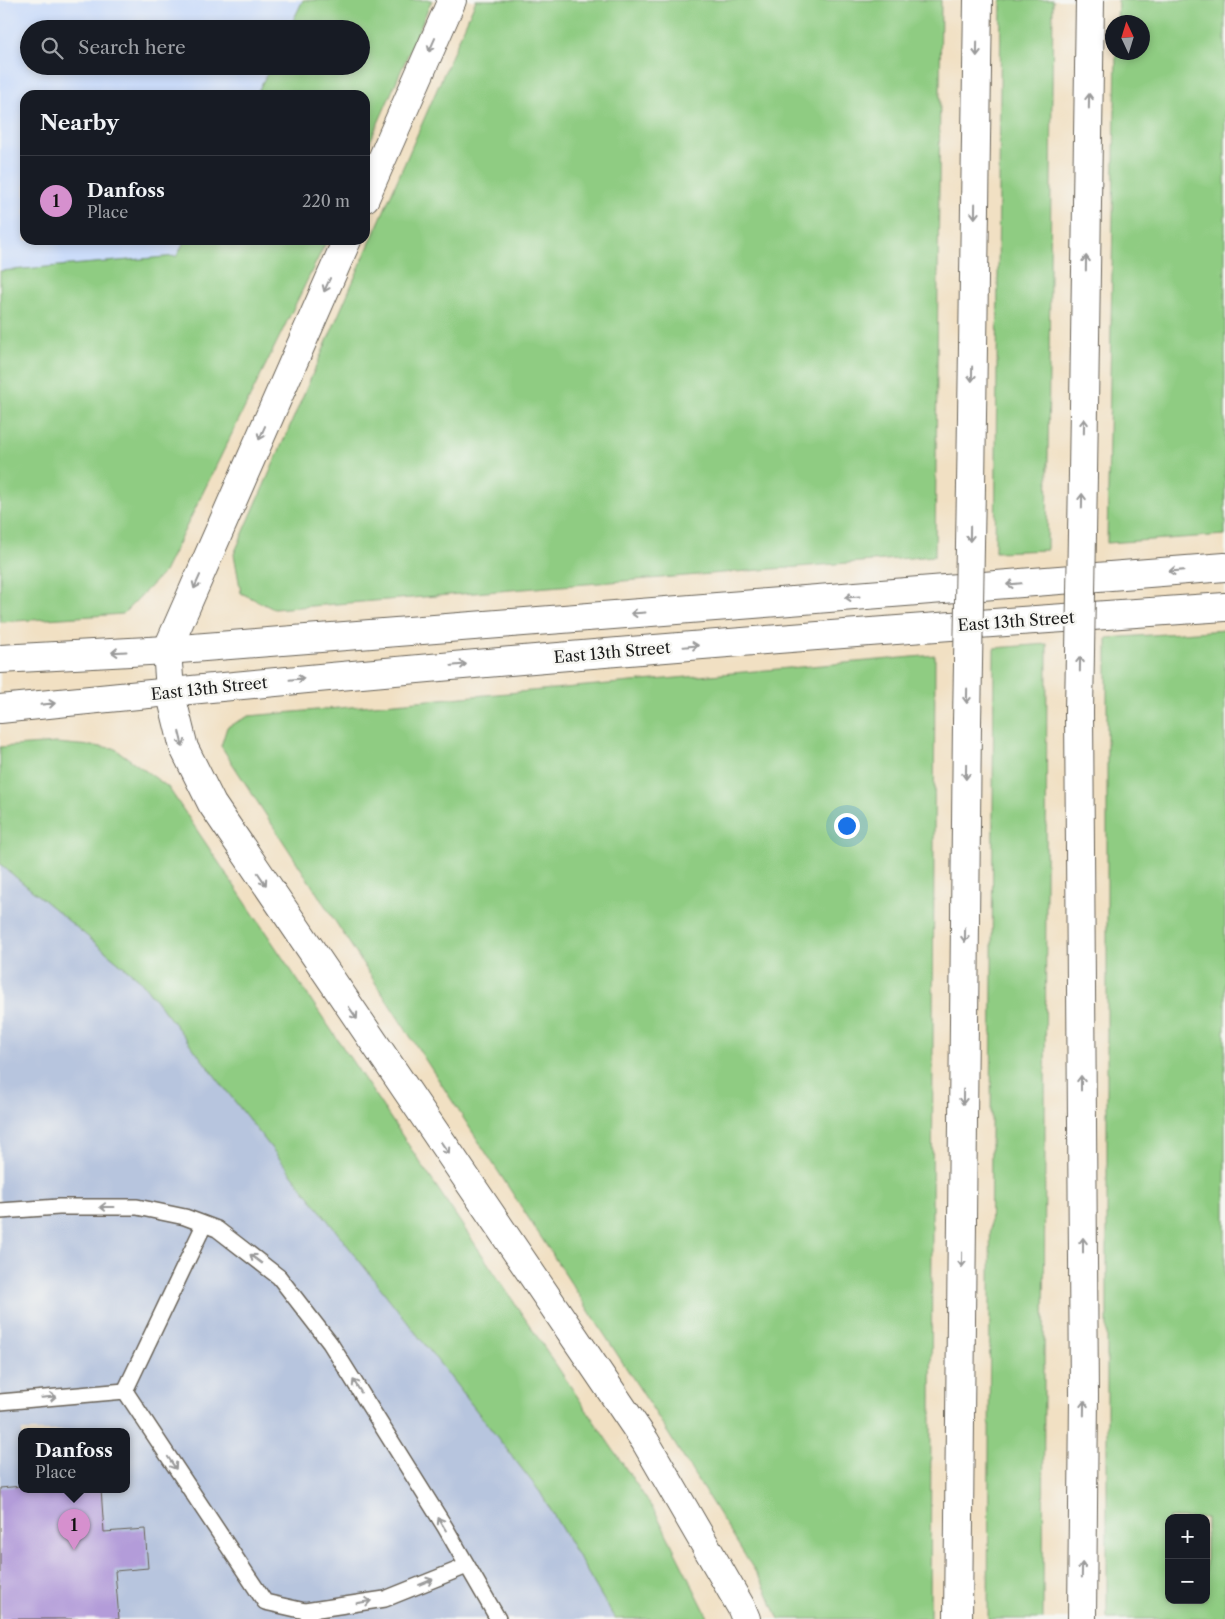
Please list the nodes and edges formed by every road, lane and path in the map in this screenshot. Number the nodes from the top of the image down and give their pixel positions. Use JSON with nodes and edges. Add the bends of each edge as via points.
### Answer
{"nodes":[{"id":1,"x":452,"y":0,"type":"edge"},
{"id":2,"x":978,"y":0,"type":"edge"},
{"id":3,"x":1090,"y":0,"type":"edge"},
{"id":4,"x":370,"y":187,"type":"edge"},
{"id":5,"x":345,"y":245,"type":"edge"},
{"id":6,"x":1225,"y":567,"type":"edge"},
{"id":7,"x":1225,"y":607,"type":"edge"},
{"id":8,"x":167,"y":650,"type":"junction"},
{"id":9,"x":0,"y":659,"type":"edge"},
{"id":10,"x":170,"y":691,"type":"junction"},
{"id":11,"x":0,"y":709,"type":"edge"},
{"id":12,"x":0,"y":1211,"type":"edge"},
{"id":13,"x":204,"y":1224,"type":"junction"},
{"id":14,"x":125,"y":1391,"type":"junction"},
{"id":15,"x":0,"y":1402,"type":"edge"},
{"id":16,"x":467,"y":1566,"type":"junction"},
{"id":17,"x":498,"y":1619,"type":"edge"},
{"id":18,"x":746,"y":1619,"type":"edge"},
{"id":19,"x":958,"y":1619,"type":"edge"},
{"id":20,"x":1082,"y":1619,"type":"edge"}],
"edges":[{"from":1,"to":4,"type":"main road","one_way":true},
{"from":2,"to":19,"type":"main road","one_way":true,"bridge":true},
{"from":20,"to":3,"type":"main road","one_way":true,"bridge":true,"via":[[1084,1385],[1079,712]]},
{"from":5,"to":8,"type":"main road","one_way":true},
{"from":6,"to":8,"type":"main road","one_way":true},
{"from":10,"to":7,"type":"main road","name":"East 13th Street","one_way":true,"via":[[906,628]]},
{"from":8,"to":9,"type":"main road","one_way":true},
{"from":8,"to":10,"type":"main road"},
{"from":11,"to":10,"type":"main road","name":"East 13th Street","one_way":true},
{"from":10,"to":18,"type":"main road","one_way":true,"via":[[184,748],[212,804],[645,1441]]},
{"from":13,"to":12,"type":"lane","one_way":true,"via":[[137,1207]]},
{"from":13,"to":14,"type":"lane"},
{"from":16,"to":13,"type":"lane","one_way":true,"via":[[330,1342],[279,1277],[216,1229]]},
{"from":15,"to":14,"type":"lane","one_way":true},
{"from":14,"to":16,"type":"lane","one_way":true,"via":[[265,1602],[305,1611],[385,1599]]},
{"from":16,"to":17,"type":"lane"}]}
